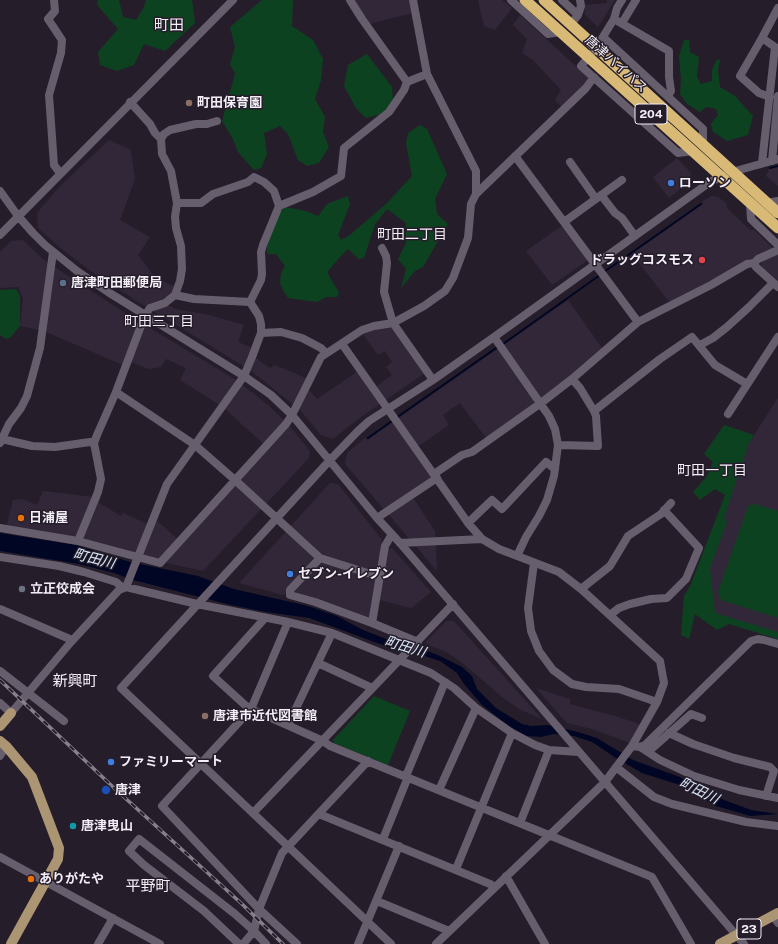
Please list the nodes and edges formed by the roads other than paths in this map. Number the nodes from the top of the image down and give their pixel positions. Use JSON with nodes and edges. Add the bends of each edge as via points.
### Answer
{"nodes":[{"id":1,"x":54,"y":0,"type":"edge"},
{"id":2,"x":233,"y":0,"type":"edge"},
{"id":3,"x":350,"y":0,"type":"edge"},
{"id":4,"x":413,"y":0,"type":"edge"},
{"id":5,"x":511,"y":0,"type":"edge"},
{"id":6,"x":525,"y":0,"type":"edge"},
{"id":7,"x":544,"y":0,"type":"edge"},
{"id":8,"x":562,"y":0,"type":"edge"},
{"id":9,"x":580,"y":0,"type":"edge"},
{"id":10,"x":622,"y":0,"type":"edge"},
{"id":11,"x":636,"y":0,"type":"edge"},
{"id":12,"x":778,"y":8,"type":"edge"},
{"id":13,"x":578,"y":15,"type":"junction"},
{"id":14,"x":618,"y":21,"type":"junction"},
{"id":15,"x":571,"y":24,"type":"junction"},
{"id":16,"x":560,"y":32,"type":"junction"},
{"id":17,"x":603,"y":37,"type":"junction"},
{"id":18,"x":762,"y":38,"type":"junction"},
{"id":19,"x":596,"y":48,"type":"junction"},
{"id":20,"x":589,"y":57,"type":"junction"},
{"id":21,"x":427,"y":74,"type":"junction"},
{"id":22,"x":594,"y":77,"type":"junction"},
{"id":23,"x":407,"y":82,"type":"junction"},
{"id":24,"x":668,"y":96,"type":"junction"},
{"id":25,"x":774,"y":97,"type":"edge"},
{"id":26,"x":130,"y":102,"type":"junction"},
{"id":27,"x":217,"y":121,"type":"dead end"},
{"id":28,"x":161,"y":139,"type":"junction"},
{"id":29,"x":703,"y":145,"type":"junction"},
{"id":30,"x":693,"y":151,"type":"junction"},
{"id":31,"x":515,"y":156,"type":"junction"},
{"id":32,"x":775,"y":160,"type":"edge"},
{"id":33,"x":570,"y":162,"type":"dead end"},
{"id":34,"x":762,"y":163,"type":"junction"},
{"id":35,"x":732,"y":172,"type":"junction"},
{"id":36,"x":60,"y":173,"type":"junction"},
{"id":37,"x":721,"y":176,"type":"junction"},
{"id":38,"x":622,"y":180,"type":"dead end"},
{"id":39,"x":0,"y":191,"type":"edge"},
{"id":40,"x":476,"y":194,"type":"junction"},
{"id":41,"x":598,"y":197,"type":"junction"},
{"id":42,"x":778,"y":201,"type":"edge"},
{"id":43,"x":177,"y":203,"type":"junction"},
{"id":44,"x":750,"y":203,"type":"junction"},
{"id":45,"x":766,"y":203,"type":"junction"},
{"id":46,"x":279,"y":206,"type":"junction"},
{"id":47,"x":778,"y":214,"type":"edge"},
{"id":48,"x":18,"y":216,"type":"junction"},
{"id":49,"x":564,"y":222,"type":"junction"},
{"id":50,"x":778,"y":228,"type":"edge"},
{"id":51,"x":0,"y":234,"type":"edge"},
{"id":52,"x":635,"y":236,"type":"junction"},
{"id":53,"x":778,"y":245,"type":"edge"},
{"id":54,"x":382,"y":248,"type":"dead end"},
{"id":55,"x":778,"y":250,"type":"edge"},
{"id":56,"x":53,"y":252,"type":"junction"},
{"id":57,"x":754,"y":263,"type":"junction"},
{"id":58,"x":596,"y":264,"type":"junction"},
{"id":59,"x":776,"y":285,"type":"edge"},
{"id":60,"x":175,"y":295,"type":"junction"},
{"id":61,"x":250,"y":302,"type":"junction"},
{"id":62,"x":145,"y":315,"type":"junction"},
{"id":63,"x":638,"y":322,"type":"junction"},
{"id":64,"x":393,"y":323,"type":"junction"},
{"id":65,"x":261,"y":333,"type":"junction"},
{"id":66,"x":778,"y":337,"type":"edge"},
{"id":67,"x":498,"y":343,"type":"junction"},
{"id":68,"x":342,"y":344,"type":"junction"},
{"id":69,"x":700,"y":346,"type":"junction"},
{"id":70,"x":326,"y":353,"type":"junction"},
{"id":71,"x":244,"y":376,"type":"junction"},
{"id":72,"x":572,"y":378,"type":"junction"},
{"id":73,"x":433,"y":380,"type":"junction"},
{"id":74,"x":747,"y":384,"type":"junction"},
{"id":75,"x":116,"y":392,"type":"junction"},
{"id":76,"x":541,"y":403,"type":"junction"},
{"id":77,"x":388,"y":409,"type":"junction"},
{"id":78,"x":594,"y":411,"type":"junction"},
{"id":79,"x":728,"y":414,"type":"dead end"},
{"id":80,"x":292,"y":415,"type":"junction"},
{"id":81,"x":1,"y":441,"type":"edge"},
{"id":82,"x":94,"y":442,"type":"junction"},
{"id":83,"x":195,"y":445,"type":"junction"},
{"id":84,"x":558,"y":445,"type":"junction"},
{"id":85,"x":330,"y":460,"type":"junction"},
{"id":86,"x":555,"y":469,"type":"junction"},
{"id":87,"x":436,"y":476,"type":"junction"},
{"id":88,"x":235,"y":480,"type":"junction"},
{"id":89,"x":671,"y":503,"type":"dead end"},
{"id":90,"x":664,"y":510,"type":"junction"},
{"id":91,"x":276,"y":518,"type":"junction"},
{"id":92,"x":378,"y":518,"type":"junction"},
{"id":93,"x":468,"y":523,"type":"junction"},
{"id":94,"x":0,"y":528,"type":"edge"},
{"id":95,"x":392,"y":534,"type":"junction"},
{"id":96,"x":482,"y":539,"type":"junction"},
{"id":97,"x":78,"y":541,"type":"junction"},
{"id":98,"x":400,"y":543,"type":"junction"},
{"id":99,"x":518,"y":556,"type":"junction"},
{"id":100,"x":0,"y":557,"type":"edge"},
{"id":101,"x":137,"y":557,"type":"junction"},
{"id":102,"x":320,"y":558,"type":"junction"},
{"id":103,"x":534,"y":563,"type":"junction"},
{"id":104,"x":380,"y":577,"type":"junction"},
{"id":105,"x":125,"y":586,"type":"junction"},
{"id":106,"x":580,"y":589,"type":"junction"},
{"id":107,"x":199,"y":603,"type":"junction"},
{"id":108,"x":453,"y":604,"type":"junction"},
{"id":109,"x":0,"y":609,"type":"edge"},
{"id":110,"x":610,"y":615,"type":"junction"},
{"id":111,"x":265,"y":618,"type":"junction"},
{"id":112,"x":288,"y":622,"type":"junction"},
{"id":113,"x":372,"y":623,"type":"junction"},
{"id":114,"x":332,"y":633,"type":"junction"},
{"id":115,"x":72,"y":640,"type":"junction"},
{"id":116,"x":418,"y":642,"type":"junction"},
{"id":117,"x":778,"y":644,"type":"edge"},
{"id":118,"x":399,"y":661,"type":"junction"},
{"id":119,"x":318,"y":663,"type":"junction"},
{"id":120,"x":0,"y":671,"type":"edge"},
{"id":121,"x":445,"y":682,"type":"junction"},
{"id":122,"x":372,"y":688,"type":"junction"},
{"id":123,"x":27,"y":693,"type":"junction"},
{"id":124,"x":657,"y":702,"type":"junction"},
{"id":125,"x":0,"y":703,"type":"edge"},
{"id":126,"x":476,"y":708,"type":"junction"},
{"id":127,"x":251,"y":709,"type":"junction"},
{"id":128,"x":11,"y":713,"type":"junction"},
{"id":129,"x":702,"y":718,"type":"dead end"},
{"id":130,"x":64,"y":721,"type":"dead end"},
{"id":131,"x":0,"y":726,"type":"edge"},
{"id":132,"x":288,"y":726,"type":"junction"},
{"id":133,"x":512,"y":733,"type":"junction"},
{"id":134,"x":669,"y":733,"type":"junction"},
{"id":135,"x":323,"y":741,"type":"junction"},
{"id":136,"x":3,"y":743,"type":"edge"},
{"id":137,"x":636,"y":746,"type":"junction"},
{"id":138,"x":549,"y":750,"type":"junction"},
{"id":139,"x":578,"y":750,"type":"junction"},
{"id":140,"x":648,"y":752,"type":"junction"},
{"id":141,"x":0,"y":756,"type":"edge"},
{"id":142,"x":368,"y":761,"type":"junction"},
{"id":143,"x":201,"y":764,"type":"junction"},
{"id":144,"x":616,"y":767,"type":"junction"},
{"id":145,"x":407,"y":777,"type":"junction"},
{"id":146,"x":605,"y":782,"type":"junction"},
{"id":147,"x":439,"y":790,"type":"junction"},
{"id":148,"x":766,"y":796,"type":"junction"},
{"id":149,"x":778,"y":798,"type":"edge"},
{"id":150,"x":481,"y":807,"type":"junction"},
{"id":151,"x":253,"y":813,"type":"junction"},
{"id":152,"x":319,"y":814,"type":"junction"},
{"id":153,"x":520,"y":823,"type":"junction"},
{"id":154,"x":778,"y":826,"type":"edge"},
{"id":155,"x":549,"y":835,"type":"junction"},
{"id":156,"x":383,"y":839,"type":"junction"},
{"id":157,"x":288,"y":846,"type":"junction"},
{"id":158,"x":399,"y":846,"type":"junction"},
{"id":159,"x":0,"y":857,"type":"edge"},
{"id":160,"x":456,"y":869,"type":"junction"},
{"id":161,"x":506,"y":876,"type":"junction"},
{"id":162,"x":46,"y":882,"type":"junction"},
{"id":163,"x":495,"y":887,"type":"junction"},
{"id":164,"x":377,"y":901,"type":"junction"},
{"id":165,"x":259,"y":909,"type":"junction"},
{"id":166,"x":776,"y":917,"type":"edge"},
{"id":167,"x":113,"y":918,"type":"junction"},
{"id":168,"x":368,"y":922,"type":"junction"},
{"id":169,"x":254,"y":930,"type":"junction"},
{"id":170,"x":449,"y":931,"type":"junction"},
{"id":171,"x":736,"y":935,"type":"junction"},
{"id":172,"x":11,"y":944,"type":"edge"},
{"id":173,"x":98,"y":944,"type":"edge"},
{"id":174,"x":160,"y":944,"type":"edge"},
{"id":175,"x":239,"y":944,"type":"edge"},
{"id":176,"x":243,"y":944,"type":"edge"},
{"id":177,"x":266,"y":944,"type":"edge"},
{"id":178,"x":297,"y":944,"type":"edge"},
{"id":179,"x":358,"y":944,"type":"edge"},
{"id":180,"x":391,"y":944,"type":"edge"},
{"id":181,"x":436,"y":944,"type":"edge"},
{"id":182,"x":545,"y":944,"type":"edge"},
{"id":183,"x":691,"y":944,"type":"edge"},
{"id":184,"x":720,"y":944,"type":"edge"},
{"id":185,"x":744,"y":944,"type":"edge"}],
"edges":[{"from":1,"to":36,"type":"street","via":[[55,10],[48,19],[62,40],[61,53],[49,95],[54,165]]},
{"from":2,"to":26,"type":"street"},
{"from":3,"to":23,"type":"street"},
{"from":4,"to":21,"type":"street"},
{"from":5,"to":16,"type":"street","via":[[548,34]]},
{"from":6,"to":16,"type":"highway","name":"唐津バイパス","number":"204"},
{"from":7,"to":15,"type":"highway","name":"唐津バイパス","number":"204"},
{"from":8,"to":13,"type":"street"},
{"from":9,"to":13,"type":"street"},
{"from":10,"to":14,"type":"street","via":[[617,8]]},
{"from":11,"to":14,"type":"street"},
{"from":12,"to":18,"type":"street"},
{"from":13,"to":15,"type":"street"},
{"from":14,"to":17,"type":"street"},
{"from":14,"to":24,"type":"street","via":[[669,51],[671,91]]},
{"from":15,"to":19,"type":"highway","name":"唐津バイパス","number":"204"},
{"from":16,"to":20,"type":"highway","name":"唐津バイパス","number":"204"},
{"from":17,"to":19,"type":"street"},
{"from":17,"to":24,"type":"street"},
{"from":18,"to":25,"type":"street","via":[[775,47]]},
{"from":18,"to":25,"type":"street","via":[[740,76],[759,93]]},
{"from":19,"to":20,"type":"street"},
{"from":19,"to":29,"type":"highway","name":"唐津バイパス","number":"204"},
{"from":20,"to":22,"type":"street","via":[[581,66]]},
{"from":20,"to":30,"type":"highway","name":"唐津バイパス","number":"204"},
{"from":21,"to":23,"type":"street"},
{"from":21,"to":40,"type":"street","via":[[476,171]]},
{"from":22,"to":30,"type":"street","via":[[678,152]]},
{"from":22,"to":31,"type":"street","via":[[586,88]]},
{"from":23,"to":46,"type":"street","via":[[388,112],[344,148],[341,176],[313,192]]},
{"from":24,"to":29,"type":"street","via":[[702,129]]},
{"from":25,"to":32,"type":"street"},
{"from":25,"to":34,"type":"street"},
{"from":26,"to":28,"type":"street"},
{"from":26,"to":36,"type":"street"},
{"from":27,"to":28,"type":"street","via":[[170,130]]},
{"from":28,"to":43,"type":"street","via":[[162,154],[171,171]]},
{"from":29,"to":35,"type":"highway","name":"唐津バイパス","number":"204"},
{"from":30,"to":37,"type":"highway","name":"唐津バイパス","number":"204"},
{"from":31,"to":40,"type":"street"},
{"from":31,"to":49,"type":"street"},
{"from":32,"to":34,"type":"street"},
{"from":33,"to":41,"type":"street"},
{"from":34,"to":35,"type":"street"},
{"from":35,"to":37,"type":"street"},
{"from":35,"to":45,"type":"highway","name":"唐津バイパス","number":"204"},
{"from":36,"to":48,"type":"street"},
{"from":37,"to":44,"type":"highway","name":"唐津バイパス","number":"204"},
{"from":37,"to":52,"type":"street"},
{"from":38,"to":41,"type":"street"},
{"from":39,"to":48,"type":"street"},
{"from":40,"to":64,"type":"street","via":[[472,204],[468,238],[449,285],[445,291],[424,306]]},
{"from":41,"to":49,"type":"street"},
{"from":41,"to":52,"type":"street","via":[[622,218]]},
{"from":42,"to":45,"type":"street"},
{"from":43,"to":46,"type":"street","via":[[201,203],[213,194],[248,182],[254,177],[274,192]]},
{"from":43,"to":60,"type":"street","via":[[175,217],[182,264]]},
{"from":44,"to":50,"type":"highway","name":"唐津バイパス","number":"204"},
{"from":44,"to":53,"type":"street","via":[[751,219]]},
{"from":45,"to":47,"type":"highway","name":"唐津バイパス","number":"204"},
{"from":46,"to":61,"type":"street","via":[[261,252],[261,280]]},
{"from":48,"to":51,"type":"street"},
{"from":48,"to":56,"type":"street"},
{"from":49,"to":58,"type":"street"},
{"from":52,"to":58,"type":"street"},
{"from":54,"to":64,"type":"street","via":[[387,263],[384,292]]},
{"from":55,"to":57,"type":"street"},
{"from":56,"to":62,"type":"street"},
{"from":56,"to":81,"type":"street","via":[[40,348],[31,382],[21,408]]},
{"from":57,"to":59,"type":"street"},
{"from":57,"to":63,"type":"street","via":[[747,264]]},
{"from":58,"to":63,"type":"street"},
{"from":58,"to":67,"type":"street"},
{"from":59,"to":69,"type":"street","via":[[727,327]]},
{"from":60,"to":61,"type":"street","via":[[194,299]]},
{"from":60,"to":62,"type":"street","via":[[165,303],[150,308]]},
{"from":61,"to":65,"type":"street","via":[[260,316]]},
{"from":62,"to":71,"type":"street"},
{"from":62,"to":75,"type":"street"},
{"from":63,"to":72,"type":"street"},
{"from":64,"to":68,"type":"street","via":[[362,330]]},
{"from":64,"to":73,"type":"street"},
{"from":65,"to":70,"type":"street","via":[[281,332],[302,338]]},
{"from":65,"to":71,"type":"street"},
{"from":66,"to":74,"type":"street"},
{"from":67,"to":73,"type":"street"},
{"from":67,"to":76,"type":"street"},
{"from":68,"to":70,"type":"street"},
{"from":68,"to":77,"type":"street"},
{"from":69,"to":74,"type":"street","via":[[714,365]]},
{"from":69,"to":78,"type":"street","via":[[692,337]]},
{"from":70,"to":80,"type":"street","via":[[321,357]]},
{"from":71,"to":80,"type":"street","via":[[271,395]]},
{"from":71,"to":83,"type":"street"},
{"from":72,"to":76,"type":"street"},
{"from":72,"to":78,"type":"street"},
{"from":73,"to":77,"type":"street"},
{"from":74,"to":79,"type":"street"},
{"from":75,"to":82,"type":"street"},
{"from":75,"to":83,"type":"street"},
{"from":76,"to":84,"type":"street","via":[[555,429]]},
{"from":76,"to":87,"type":"street","via":[[477,449],[462,455]]},
{"from":77,"to":85,"type":"street","via":[[357,432]]},
{"from":77,"to":87,"type":"street"},
{"from":78,"to":84,"type":"street","via":[[598,446]]},
{"from":80,"to":85,"type":"street"},
{"from":80,"to":88,"type":"street"},
{"from":81,"to":82,"type":"street","via":[[55,447]]},
{"from":82,"to":97,"type":"street","via":[[101,479]]},
{"from":83,"to":88,"type":"street"},
{"from":83,"to":101,"type":"street","via":[[167,484]]},
{"from":84,"to":86,"type":"street"},
{"from":85,"to":91,"type":"street"},
{"from":85,"to":92,"type":"street"},
{"from":86,"to":93,"type":"street","via":[[546,462],[502,508],[492,500]]},
{"from":86,"to":99,"type":"street","via":[[547,500]]},
{"from":87,"to":92,"type":"street"},
{"from":87,"to":93,"type":"street"},
{"from":88,"to":91,"type":"street"},
{"from":88,"to":101,"type":"street","via":[[160,563]]},
{"from":89,"to":90,"type":"street"},
{"from":90,"to":106,"type":"street","via":[[628,536],[610,566]]},
{"from":90,"to":110,"type":"street","via":[[699,548],[686,579],[667,598],[630,604]]},
{"from":91,"to":102,"type":"street"},
{"from":91,"to":107,"type":"street"},
{"from":92,"to":95,"type":"street"},
{"from":93,"to":96,"type":"street"},
{"from":94,"to":97,"type":"street"},
{"from":95,"to":98,"type":"street"},
{"from":95,"to":104,"type":"street","via":[[385,546]]},
{"from":96,"to":98,"type":"street"},
{"from":96,"to":99,"type":"street"},
{"from":97,"to":101,"type":"street"},
{"from":98,"to":108,"type":"street"},
{"from":99,"to":103,"type":"street"},
{"from":100,"to":105,"type":"street","via":[[84,572]]},
{"from":101,"to":105,"type":"street"},
{"from":102,"to":104,"type":"street"},
{"from":102,"to":113,"type":"street","via":[[290,590],[290,595]]},
{"from":103,"to":106,"type":"street","via":[[559,572]]},
{"from":103,"to":124,"type":"street","via":[[528,608],[531,631],[538,651],[553,670],[572,684],[619,690]]},
{"from":104,"to":113,"type":"street"},
{"from":105,"to":107,"type":"street"},
{"from":105,"to":115,"type":"street"},
{"from":106,"to":110,"type":"street"},
{"from":107,"to":111,"type":"street"},
{"from":107,"to":143,"type":"street","via":[[121,688]]},
{"from":108,"to":116,"type":"street"},
{"from":108,"to":139,"type":"street"},
{"from":109,"to":115,"type":"street"},
{"from":110,"to":124,"type":"street","via":[[660,660],[664,683]]},
{"from":111,"to":112,"type":"street"},
{"from":111,"to":127,"type":"street","via":[[213,676]]},
{"from":112,"to":114,"type":"street"},
{"from":112,"to":127,"type":"street"},
{"from":113,"to":116,"type":"street"},
{"from":114,"to":118,"type":"street"},
{"from":114,"to":119,"type":"street"},
{"from":115,"to":123,"type":"street"},
{"from":116,"to":118,"type":"street"},
{"from":117,"to":137,"type":"street","via":[[758,639],[751,641],[645,745]]},
{"from":118,"to":121,"type":"street","via":[[431,673]]},
{"from":118,"to":122,"type":"street"},
{"from":119,"to":122,"type":"street"},
{"from":119,"to":132,"type":"street"},
{"from":120,"to":123,"type":"street"},
{"from":121,"to":126,"type":"street"},
{"from":121,"to":145,"type":"street"},
{"from":122,"to":135,"type":"street"},
{"from":123,"to":128,"type":"street"},
{"from":123,"to":130,"type":"street"},
{"from":124,"to":137,"type":"street"},
{"from":125,"to":128,"type":"street"},
{"from":126,"to":133,"type":"street"},
{"from":126,"to":147,"type":"street"},
{"from":127,"to":132,"type":"street"},
{"from":127,"to":143,"type":"street"},
{"from":128,"to":131,"type":"main road"},
{"from":129,"to":134,"type":"street","via":[[691,714]]},
{"from":132,"to":135,"type":"street"},
{"from":133,"to":138,"type":"street"},
{"from":133,"to":150,"type":"street"},
{"from":134,"to":140,"type":"street"},
{"from":134,"to":148,"type":"street","via":[[728,756],[770,767],[774,771]]},
{"from":135,"to":142,"type":"street"},
{"from":135,"to":151,"type":"street"},
{"from":136,"to":141,"type":"street"},
{"from":136,"to":162,"type":"main road","via":[[32,777],[59,848],[58,859]]},
{"from":137,"to":140,"type":"street"},
{"from":137,"to":144,"type":"street"},
{"from":138,"to":139,"type":"street"},
{"from":138,"to":153,"type":"street"},
{"from":139,"to":146,"type":"street"},
{"from":140,"to":148,"type":"street","via":[[694,776]]},
{"from":142,"to":145,"type":"street"},
{"from":142,"to":152,"type":"street"},
{"from":143,"to":151,"type":"street"},
{"from":143,"to":165,"type":"street","via":[[162,806]]},
{"from":144,"to":146,"type":"street"},
{"from":144,"to":154,"type":"street","via":[[654,797],[672,804],[746,822]]},
{"from":145,"to":147,"type":"street"},
{"from":145,"to":156,"type":"street"},
{"from":146,"to":155,"type":"street"},
{"from":146,"to":171,"type":"street"},
{"from":147,"to":150,"type":"street"},
{"from":148,"to":149,"type":"street"},
{"from":150,"to":153,"type":"street"},
{"from":150,"to":160,"type":"street"},
{"from":151,"to":157,"type":"street"},
{"from":152,"to":156,"type":"street"},
{"from":152,"to":157,"type":"street"},
{"from":153,"to":155,"type":"street"},
{"from":155,"to":161,"type":"street"},
{"from":155,"to":183,"type":"street","via":[[652,877]]},
{"from":156,"to":158,"type":"street"},
{"from":157,"to":165,"type":"street","via":[[282,854]]},
{"from":157,"to":168,"type":"street"},
{"from":158,"to":160,"type":"street"},
{"from":158,"to":164,"type":"street"},
{"from":159,"to":162,"type":"street"},
{"from":160,"to":163,"type":"street"},
{"from":161,"to":163,"type":"street"},
{"from":161,"to":182,"type":"street"},
{"from":162,"to":167,"type":"street"},
{"from":162,"to":172,"type":"main road"},
{"from":163,"to":170,"type":"street"},
{"from":164,"to":168,"type":"street"},
{"from":164,"to":170,"type":"street"},
{"from":165,"to":169,"type":"street"},
{"from":165,"to":178,"type":"street"},
{"from":166,"to":171,"type":"main road","number":"23"},
{"from":167,"to":173,"type":"street"},
{"from":167,"to":174,"type":"street"},
{"from":168,"to":179,"type":"street"},
{"from":168,"to":180,"type":"street"},
{"from":169,"to":175,"type":"street","via":[[140,839],[129,851],[204,911]]},
{"from":169,"to":176,"type":"street"},
{"from":169,"to":177,"type":"street"},
{"from":170,"to":181,"type":"street"},
{"from":171,"to":184,"type":"main road","number":"23"},
{"from":171,"to":185,"type":"street"}]}
